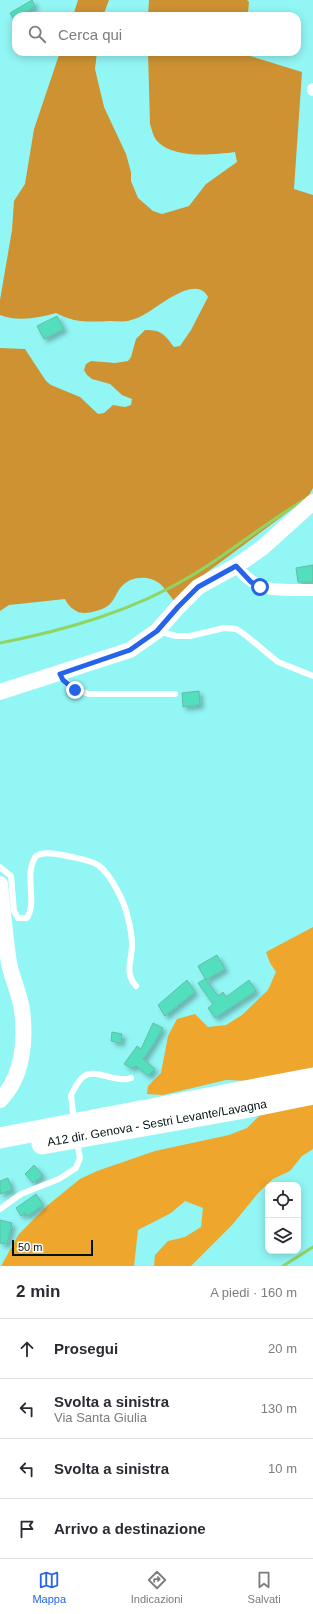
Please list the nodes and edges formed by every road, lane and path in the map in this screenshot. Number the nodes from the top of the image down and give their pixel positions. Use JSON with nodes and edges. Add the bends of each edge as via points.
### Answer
{"nodes":[{"id":1,"x":313,"y":502,"type":"edge"},
{"id":2,"x":236,"y":566,"type":"junction"},
{"id":3,"x":313,"y":590,"type":"edge"},
{"id":4,"x":157,"y":631,"type":"junction"},
{"id":5,"x":60,"y":674,"type":"junction"},
{"id":6,"x":313,"y":676,"type":"edge"},
{"id":7,"x":0,"y":692,"type":"edge"},
{"id":8,"x":175,"y":694,"type":"dead end"},
{"id":9,"x":0,"y":867,"type":"edge"},
{"id":10,"x":0,"y":884,"type":"edge"},
{"id":11,"x":136,"y":986,"type":"dead end"},
{"id":12,"x":131,"y":1078,"type":"dead end"},
{"id":13,"x":313,"y":1078,"type":"edge"},
{"id":14,"x":313,"y":1094,"type":"edge"},
{"id":15,"x":0,"y":1100,"type":"edge"},
{"id":16,"x":243,"y":1100,"type":"junction"},
{"id":17,"x":0,"y":1138,"type":"edge"},
{"id":18,"x":0,"y":1152,"type":"edge"},
{"id":19,"x":0,"y":1209,"type":"edge"}],
"edges":[{"from":1,"to":2,"type":"street","via":[[262,548]]},
{"from":2,"to":3,"type":"street","via":[[251,582],[260,587]]},
{"from":2,"to":4,"type":"street","via":[[198,587]]},
{"from":4,"to":5,"type":"street","via":[[130,650]]},
{"from":4,"to":6,"type":"lane","via":[[176,636],[190,636],[224,628],[236,629],[278,662]]},
{"from":5,"to":7,"type":"street"},
{"from":5,"to":8,"type":"lane","via":[[75,690],[89,694]]},
{"from":9,"to":11,"type":"lane","via":[[11,876],[14,911],[18,918],[22,919],[27,918],[31,910],[30,868],[36,856],[44,853],[61,855],[89,861],[99,866],[121,897],[128,917],[132,945],[129,971],[130,979]]},
{"from":10,"to":15,"type":"street","via":[[9,963],[22,1010],[23,1045],[18,1071],[7,1093]]},
{"from":12,"to":19,"type":"lane","via":[[124,1081],[90,1072],[84,1076],[71,1095],[80,1158],[76,1168],[59,1179],[21,1194]]},
{"from":13,"to":16,"type":"highway"},
{"from":14,"to":16,"type":"highway","name":"A12 dir. Genova - Sestri Levante/Lavagna"},
{"from":16,"to":17,"type":"highway"},
{"from":16,"to":18,"type":"highway","name":"A12 dir. Genova - Sestri Levante/Lavagna"}]}
